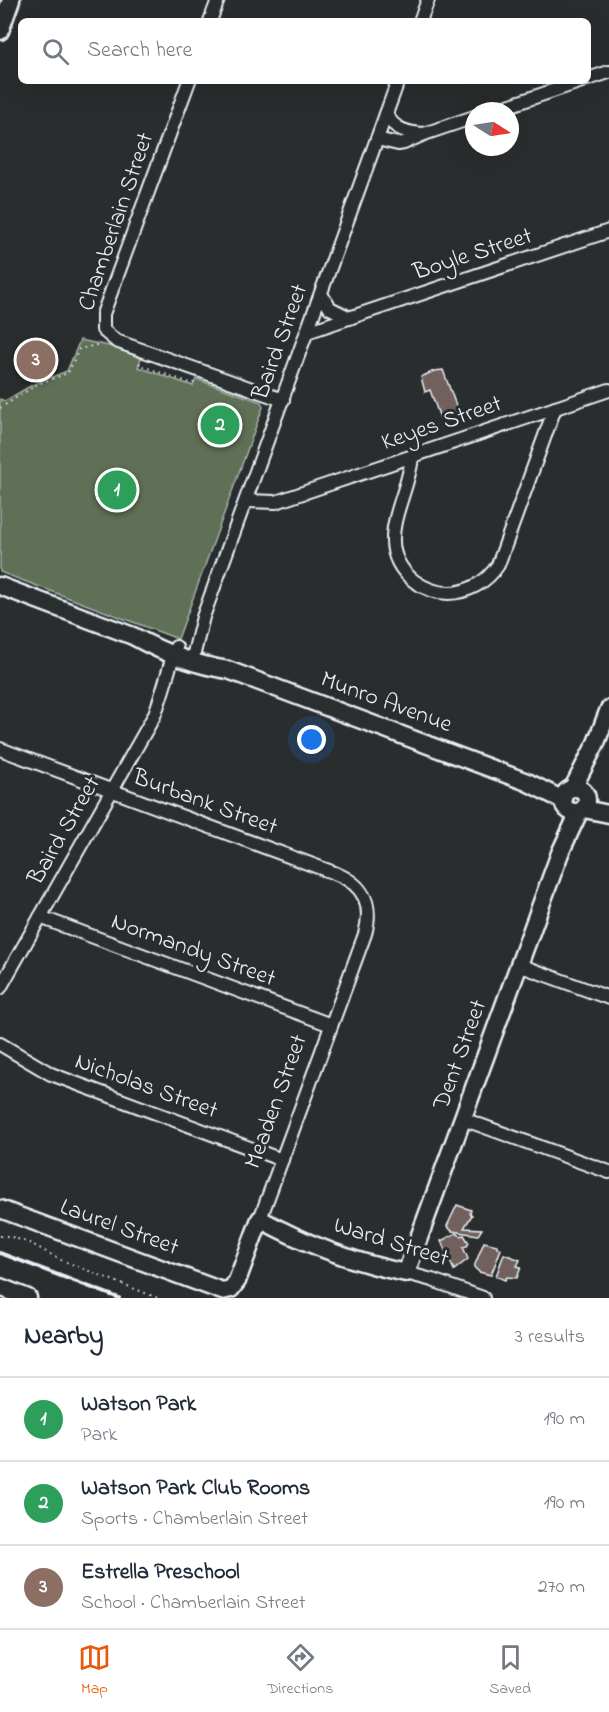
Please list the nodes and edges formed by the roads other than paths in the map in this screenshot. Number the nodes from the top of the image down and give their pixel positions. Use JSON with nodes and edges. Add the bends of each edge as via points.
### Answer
{"nodes":[{"id":1,"x":11,"y":0,"type":"edge"},
{"id":2,"x":218,"y":0,"type":"edge"},
{"id":3,"x":428,"y":0,"type":"edge"},
{"id":4,"x":211,"y":18,"type":"edge"},
{"id":5,"x":421,"y":18,"type":"edge"},
{"id":6,"x":0,"y":32,"type":"edge"},
{"id":7,"x":609,"y":72,"type":"edge"},
{"id":8,"x":591,"y":78,"type":"edge"},
{"id":9,"x":188,"y":84,"type":"edge"},
{"id":10,"x":397,"y":84,"type":"edge"},
{"id":11,"x":573,"y":84,"type":"edge"},
{"id":12,"x":519,"y":102,"type":"edge"},
{"id":13,"x":386,"y":114,"type":"junction"},
{"id":14,"x":465,"y":120,"type":"edge"},
{"id":15,"x":424,"y":134,"type":"junction"},
{"id":16,"x":377,"y":139,"type":"junction"},
{"id":17,"x":609,"y":231,"type":"edge"},
{"id":18,"x":321,"y":294,"type":"junction"},
{"id":19,"x":350,"y":318,"type":"junction"},
{"id":20,"x":308,"y":332,"type":"junction"},
{"id":21,"x":609,"y":390,"type":"edge"},
{"id":22,"x":283,"y":400,"type":"junction"},
{"id":23,"x":555,"y":408,"type":"junction"},
{"id":24,"x":412,"y":457,"type":"junction"},
{"id":25,"x":250,"y":487,"type":"junction"},
{"id":26,"x":287,"y":497,"type":"junction"},
{"id":27,"x":246,"y":501,"type":"junction"},
{"id":28,"x":0,"y":586,"type":"edge"},
{"id":29,"x":184,"y":654,"type":"junction"},
{"id":30,"x":609,"y":709,"type":"edge"},
{"id":31,"x":0,"y":749,"type":"edge"},
{"id":32,"x":112,"y":790,"type":"junction"},
{"id":33,"x":576,"y":800,"type":"junction"},
{"id":34,"x":609,"y":812,"type":"edge"},
{"id":35,"x":40,"y":917,"type":"junction"},
{"id":36,"x":368,"y":922,"type":"joint"},
{"id":37,"x":519,"y":965,"type":"junction"},
{"id":38,"x":0,"y":988,"type":"edge"},
{"id":39,"x":609,"y":998,"type":"edge"},
{"id":40,"x":331,"y":1025,"type":"junction"},
{"id":41,"x":0,"y":1044,"type":"edge"},
{"id":42,"x":463,"y":1119,"type":"junction"},
{"id":43,"x":282,"y":1160,"type":"junction"},
{"id":44,"x":609,"y":1172,"type":"edge"},
{"id":45,"x":0,"y":1209,"type":"edge"},
{"id":46,"x":258,"y":1224,"type":"junction"},
{"id":47,"x":406,"y":1273,"type":"junction"},
{"id":48,"x":0,"y":1287,"type":"edge"},
{"id":49,"x":222,"y":1291,"type":"joint"},
{"id":50,"x":28,"y":1298,"type":"edge"},
{"id":51,"x":483,"y":1298,"type":"edge"}],
"edges":[{"from":1,"to":6,"type":"street"},
{"from":2,"to":4,"type":"street"},
{"from":3,"to":5,"type":"street"},
{"from":7,"to":8,"type":"street"},
{"from":9,"to":22,"type":"street","name":"Chamberlain Street","via":[[103,314],[102,326],[116,341]]},
{"from":10,"to":13,"type":"street","name":"Baird Street"},
{"from":11,"to":12,"type":"street"},
{"from":13,"to":15,"type":"street","via":[[398,128]]},
{"from":13,"to":16,"type":"street","name":"Baird Street"},
{"from":14,"to":15,"type":"street"},
{"from":15,"to":16,"type":"street","via":[[398,144]]},
{"from":16,"to":18,"type":"street","name":"Baird Street"},
{"from":17,"to":19,"type":"street","name":"Boyle Street"},
{"from":18,"to":19,"type":"street","via":[[330,308]]},
{"from":18,"to":20,"type":"street","name":"Baird Street"},
{"from":19,"to":20,"type":"street","name":"Boyle Street"},
{"from":20,"to":22,"type":"street","name":"Baird Street"},
{"from":21,"to":23,"type":"street","name":"Keyes Street"},
{"from":22,"to":25,"type":"street","name":"Baird Street"},
{"from":23,"to":24,"type":"street","name":"Keyes Street"},
{"from":23,"to":24,"type":"street","via":[[498,565],[488,578],[464,591],[440,593],[419,584],[405,572],[396,555],[393,528]]},
{"from":24,"to":26,"type":"street","name":"Keyes Street"},
{"from":25,"to":26,"type":"street","name":"Keyes Street","via":[[269,496]]},
{"from":25,"to":27,"type":"street","name":"Baird Street"},
{"from":26,"to":27,"type":"street","name":"Keyes Street","via":[[268,503]]},
{"from":27,"to":29,"type":"street","name":"Baird Street","via":[[203,617]]},
{"from":28,"to":29,"type":"street","name":"Munro Avenue","via":[[152,646]]},
{"from":29,"to":32,"type":"street","name":"Baird Street"},
{"from":29,"to":33,"type":"street","name":"Munro Avenue","via":[[210,667],[228,670]]},
{"from":30,"to":33,"type":"street","name":"Dent Street"},
{"from":31,"to":32,"type":"street","name":"Burbank Street"},
{"from":32,"to":35,"type":"street","name":"Baird Street"},
{"from":32,"to":36,"type":"street","name":"Burbank Street","via":[[347,878],[365,897]]},
{"from":33,"to":34,"type":"street","name":"Munro Avenue"},
{"from":33,"to":37,"type":"street","name":"Dent Street"},
{"from":35,"to":38,"type":"street","name":"Baird Street"},
{"from":35,"to":40,"type":"street","name":"Normandy Street"},
{"from":36,"to":40,"type":"street","name":"Meaden Street"},
{"from":37,"to":39,"type":"street"},
{"from":37,"to":42,"type":"street","name":"Dent Street"},
{"from":40,"to":43,"type":"street","name":"Meaden Street"},
{"from":41,"to":43,"type":"street","name":"Nicholas Street","via":[[51,1074]]},
{"from":42,"to":44,"type":"street"},
{"from":42,"to":47,"type":"street","name":"Dent Street"},
{"from":43,"to":46,"type":"street","name":"Meaden Street"},
{"from":45,"to":49,"type":"street","name":"Laurel Street"},
{"from":46,"to":47,"type":"street","name":"Ward Street","via":[[368,1264]]},
{"from":46,"to":49,"type":"street","name":"Meaden Street","via":[[237,1281],[231,1289]]},
{"from":47,"to":51,"type":"street","name":"Ward Street"},
{"from":48,"to":50,"type":"street"}]}
